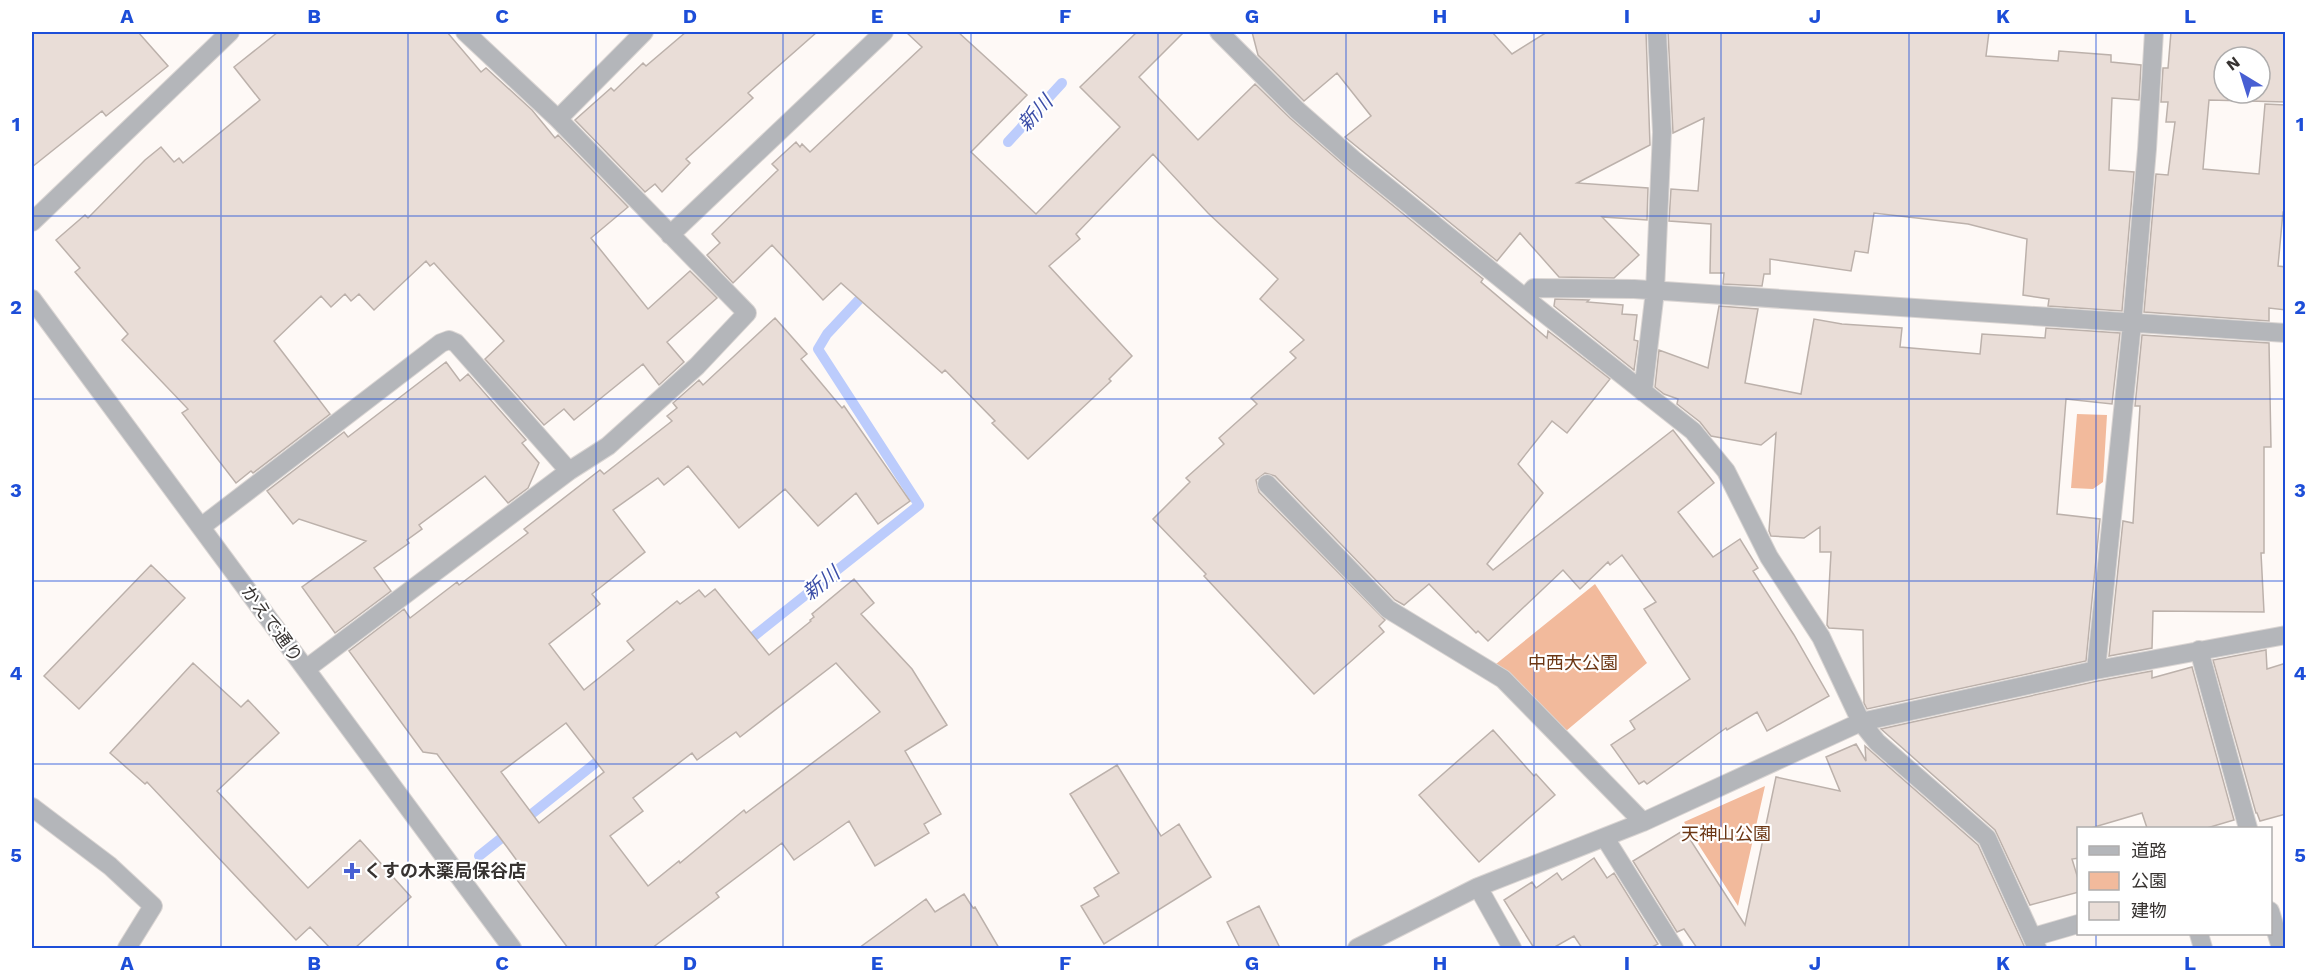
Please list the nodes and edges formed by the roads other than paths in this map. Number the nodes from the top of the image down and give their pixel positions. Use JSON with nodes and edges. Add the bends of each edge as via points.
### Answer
{"nodes":[{"id":1,"x":230,"y":32,"type":"edge"},
{"id":2,"x":465,"y":32,"type":"edge"},
{"id":3,"x":644,"y":32,"type":"edge"},
{"id":4,"x":884,"y":32,"type":"edge"},
{"id":5,"x":1219,"y":32,"type":"edge"},
{"id":6,"x":1657,"y":32,"type":"edge"},
{"id":7,"x":2154,"y":32,"type":"edge"},
{"id":8,"x":558,"y":119,"type":"junction"},
{"id":9,"x":32,"y":222,"type":"edge"},
{"id":10,"x":670,"y":235,"type":"junction"},
{"id":11,"x":1655,"y":291,"type":"junction"},
{"id":12,"x":1525,"y":298,"type":"junction"},
{"id":13,"x":32,"y":299,"type":"edge"},
{"id":14,"x":2132,"y":324,"type":"junction"},
{"id":15,"x":2286,"y":333,"type":"edge"},
{"id":16,"x":1643,"y":392,"type":"junction"},
{"id":17,"x":569,"y":471,"type":"junction"},
{"id":18,"x":1267,"y":484,"type":"dead end"},
{"id":19,"x":201,"y":527,"type":"junction"},
{"id":20,"x":2286,"y":635,"type":"edge"},
{"id":21,"x":2199,"y":650,"type":"junction"},
{"id":22,"x":306,"y":669,"type":"junction"},
{"id":23,"x":2096,"y":670,"type":"junction"},
{"id":24,"x":1861,"y":722,"type":"junction"},
{"id":25,"x":32,"y":807,"type":"edge"},
{"id":26,"x":1642,"y":822,"type":"junction"},
{"id":27,"x":2248,"y":827,"type":"edge"},
{"id":28,"x":1605,"y":838,"type":"junction"},
{"id":29,"x":1478,"y":887,"type":"junction"},
{"id":30,"x":2272,"y":915,"type":"edge"},
{"id":31,"x":2077,"y":925,"type":"edge"},
{"id":32,"x":2035,"y":943,"type":"edge"},
{"id":33,"x":127,"y":948,"type":"edge"},
{"id":34,"x":512,"y":948,"type":"edge"},
{"id":35,"x":1357,"y":948,"type":"edge"},
{"id":36,"x":1512,"y":948,"type":"edge"},
{"id":37,"x":1674,"y":948,"type":"edge"},
{"id":38,"x":2281,"y":948,"type":"edge"}],
"edges":[{"from":1,"to":9,"type":"street"},
{"from":2,"to":8,"type":"street"},
{"from":3,"to":8,"type":"street"},
{"from":4,"to":10,"type":"street"},
{"from":5,"to":12,"type":"street","via":[[1354,160]]},
{"from":6,"to":11,"type":"street","via":[[1662,132]]},
{"from":7,"to":14,"type":"street"},
{"from":8,"to":10,"type":"street"},
{"from":10,"to":17,"type":"street","via":[[747,313],[697,366],[617,438]]},
{"from":11,"to":12,"type":"street","via":[[1552,286],[1534,288]]},
{"from":11,"to":14,"type":"street"},
{"from":11,"to":16,"type":"street"},
{"from":12,"to":16,"type":"street"},
{"from":13,"to":19,"type":"street","name":"かえで通り"},
{"from":14,"to":15,"type":"street"},
{"from":14,"to":23,"type":"street"},
{"from":16,"to":24,"type":"street","via":[[1693,431],[1726,471],[1769,557],[1821,637]]},
{"from":17,"to":19,"type":"street","via":[[456,343],[449,340]]},
{"from":17,"to":22,"type":"street"},
{"from":18,"to":26,"type":"street","via":[[1388,609],[1503,679]]},
{"from":19,"to":22,"type":"street","name":"かえで通り"},
{"from":20,"to":21,"type":"street"},
{"from":21,"to":23,"type":"street"},
{"from":21,"to":27,"type":"street"},
{"from":22,"to":34,"type":"street","name":"かえで通り"},
{"from":23,"to":24,"type":"street"},
{"from":24,"to":26,"type":"street"},
{"from":24,"to":32,"type":"street","via":[[1877,742],[1987,838]]},
{"from":25,"to":33,"type":"street","via":[[110,866],[153,906]]},
{"from":26,"to":28,"type":"street"},
{"from":28,"to":29,"type":"street"},
{"from":28,"to":37,"type":"street"},
{"from":29,"to":35,"type":"street"},
{"from":29,"to":36,"type":"street"},
{"from":30,"to":38,"type":"street"},
{"from":31,"to":32,"type":"street"}]}
